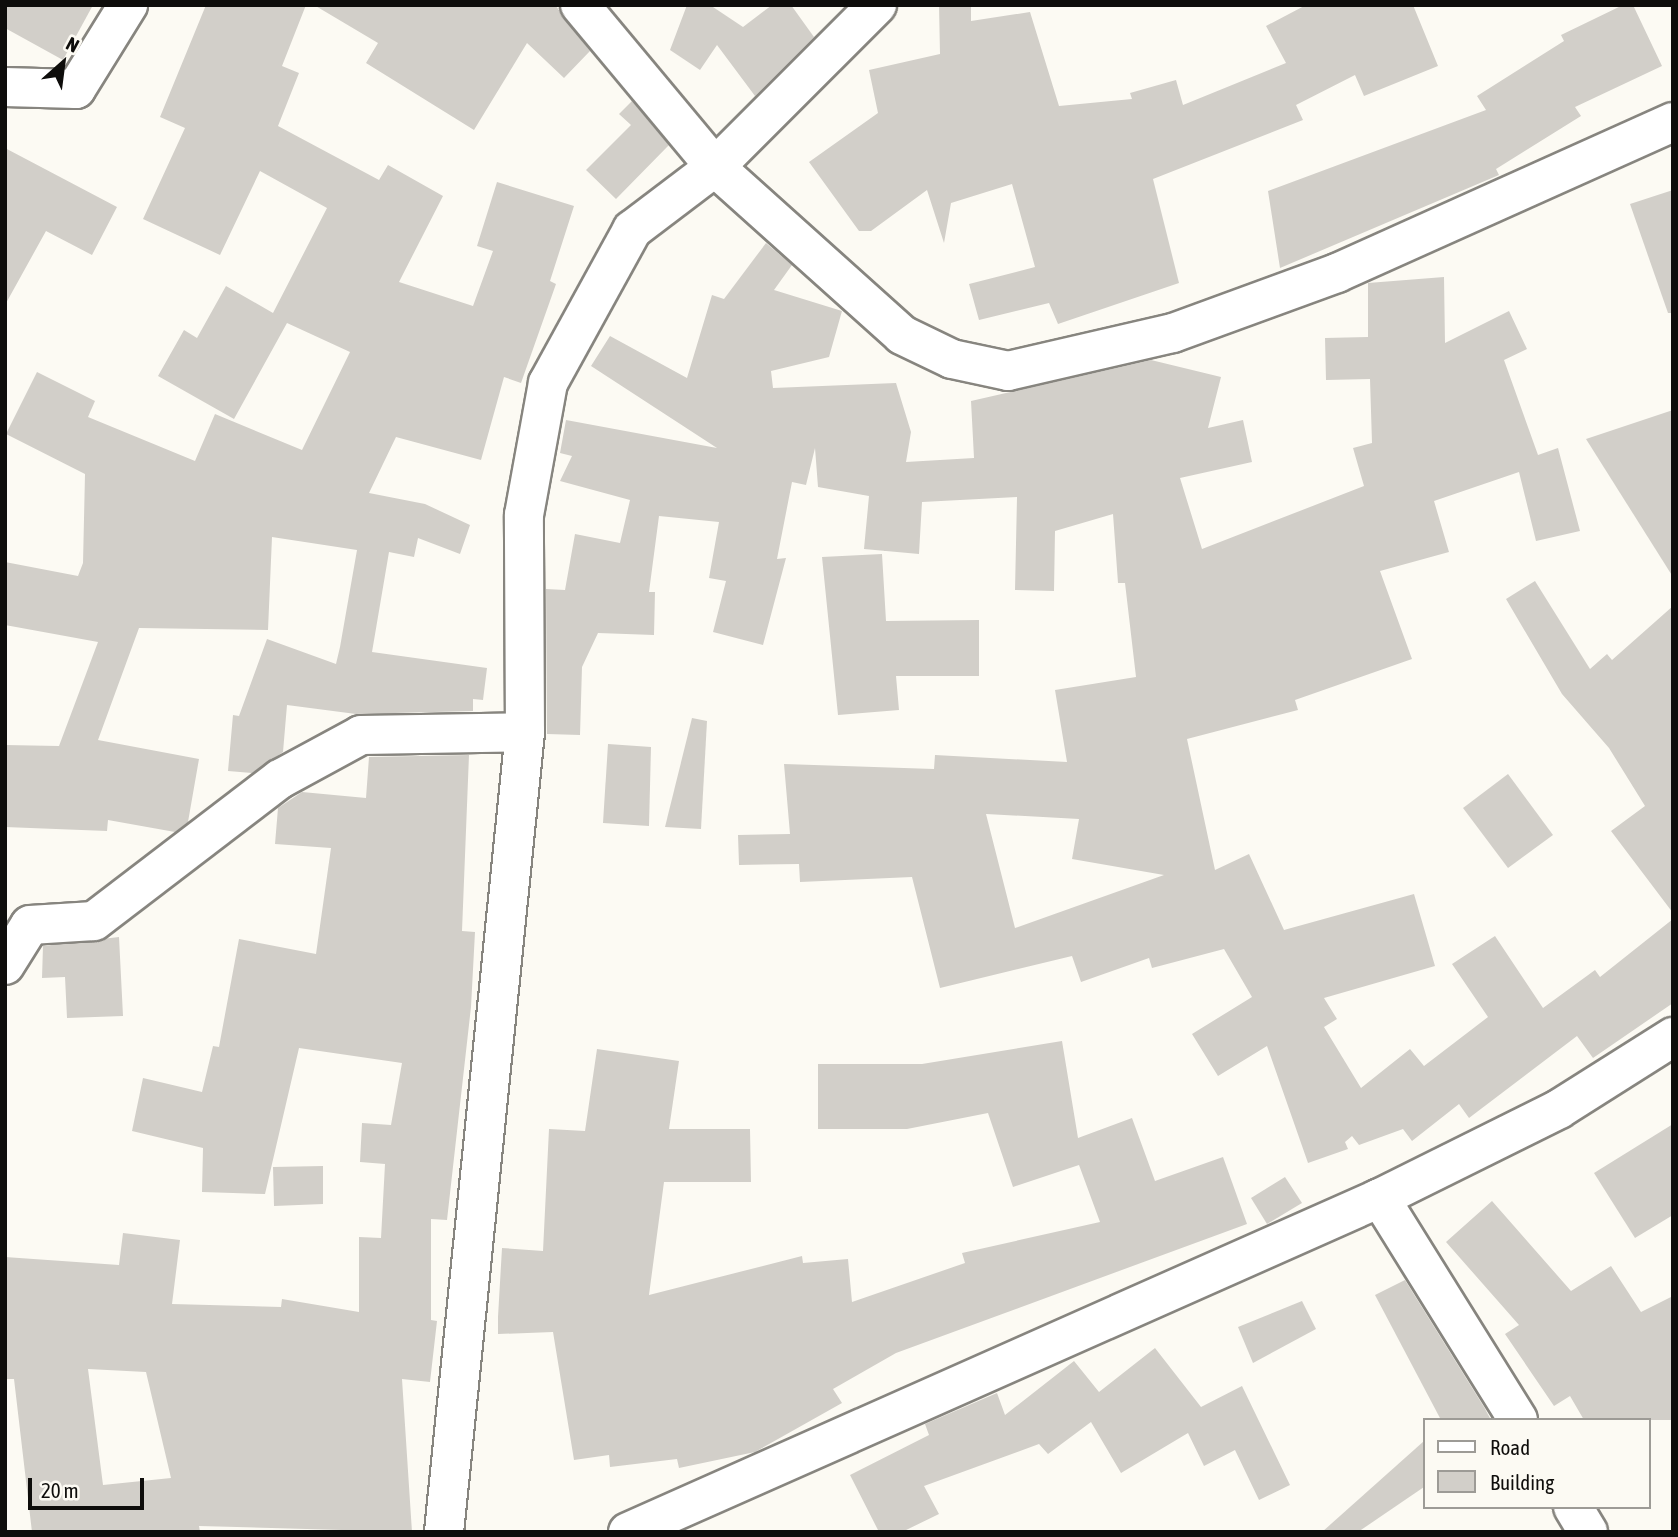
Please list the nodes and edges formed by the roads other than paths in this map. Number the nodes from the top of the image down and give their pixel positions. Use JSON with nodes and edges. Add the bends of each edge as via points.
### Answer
{"nodes":[{"id":1,"x":128,"y":5,"type":"edge"},
{"id":2,"x":580,"y":5,"type":"edge"},
{"id":3,"x":877,"y":5,"type":"edge"},
{"id":4,"x":5,"y":87,"type":"edge"},
{"id":5,"x":1673,"y":122,"type":"edge"},
{"id":6,"x":715,"y":167,"type":"junction"},
{"id":7,"x":524,"y":732,"type":"junction"},
{"id":8,"x":5,"y":965,"type":"edge"},
{"id":9,"x":1673,"y":1037,"type":"edge"},
{"id":10,"x":1380,"y":1198,"type":"junction"},
{"id":11,"x":1517,"y":1418,"type":"edge"},
{"id":12,"x":1574,"y":1509,"type":"edge"},
{"id":13,"x":444,"y":1532,"type":"edge"},
{"id":14,"x":628,"y":1532,"type":"edge"},
{"id":15,"x":1588,"y":1532,"type":"edge"}],
"edges":[{"from":1,"to":4,"type":"street","via":[[76,89]]},
{"from":2,"to":6,"type":"street"},
{"from":3,"to":6,"type":"street"},
{"from":5,"to":6,"type":"street","via":[[1337,272],[1173,333],[1008,370],[952,359],[902,335]]},
{"from":6,"to":7,"type":"street","via":[[632,230],[548,383],[524,515]]},
{"from":7,"to":8,"type":"street","via":[[361,735],[280,779],[94,920],[30,925]]},
{"from":7,"to":13,"type":"street"},
{"from":9,"to":10,"type":"street","via":[[1559,1109]]},
{"from":10,"to":11,"type":"street"},
{"from":10,"to":14,"type":"street"},
{"from":12,"to":15,"type":"street"}]}
